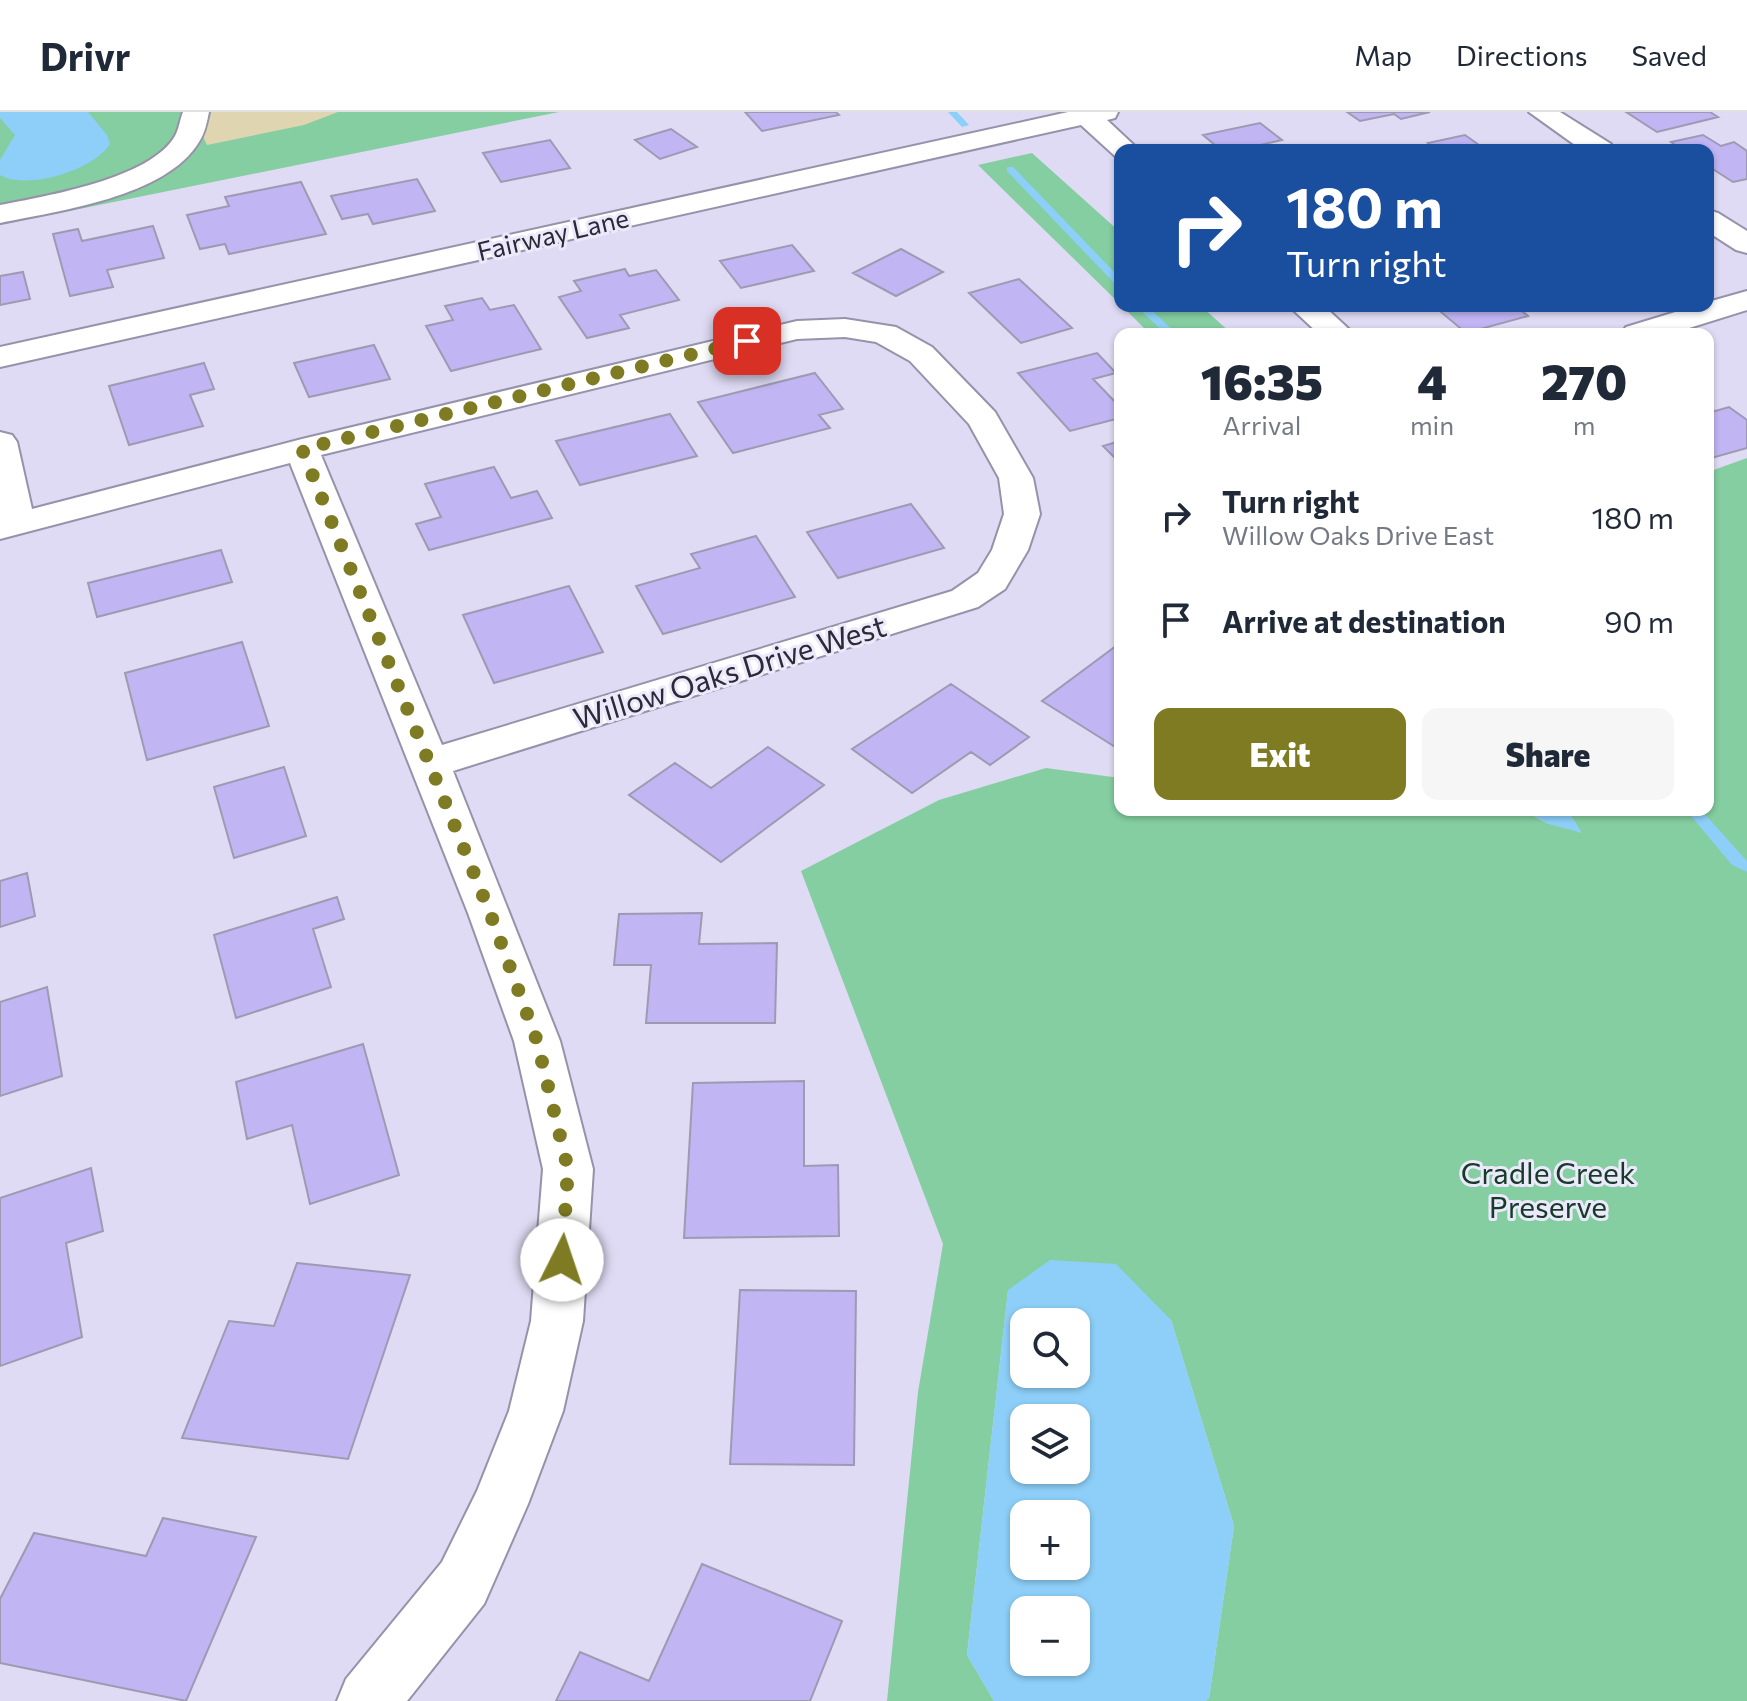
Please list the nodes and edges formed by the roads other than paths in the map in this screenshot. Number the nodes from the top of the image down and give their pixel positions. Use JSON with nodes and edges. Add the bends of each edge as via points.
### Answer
{"nodes":[{"id":1,"x":196,"y":112,"type":"edge"},
{"id":2,"x":1542,"y":112,"type":"edge"},
{"id":3,"x":1096,"y":114,"type":"edge"},
{"id":4,"x":1120,"y":144,"type":"edge"},
{"id":5,"x":1592,"y":144,"type":"edge"},
{"id":6,"x":0,"y":214,"type":"edge"},
{"id":7,"x":1714,"y":223,"type":"edge"},
{"id":8,"x":1747,"y":244,"type":"edge"},
{"id":9,"x":1747,"y":300,"type":"edge"},
{"id":10,"x":1714,"y":310,"type":"edge"},
{"id":11,"x":1312,"y":312,"type":"edge"},
{"id":12,"x":1708,"y":312,"type":"edge"},
{"id":13,"x":1331,"y":328,"type":"edge"},
{"id":14,"x":1656,"y":328,"type":"edge"},
{"id":15,"x":0,"y":357,"type":"edge"},
{"id":16,"x":0,"y":442,"type":"edge"},
{"id":17,"x":302,"y":449,"type":"junction"},
{"id":18,"x":9,"y":526,"type":"edge"},
{"id":19,"x":428,"y":764,"type":"junction"},
{"id":20,"x":368,"y":1701,"type":"edge"}],
"edges":[{"from":1,"to":6,"type":"street","via":[[187,139],[163,162],[120,183]]},
{"from":2,"to":5,"type":"street"},
{"from":3,"to":4,"type":"street"},
{"from":3,"to":15,"type":"street","name":"Fairway Lane"},
{"from":7,"to":8,"type":"street"},
{"from":9,"to":10,"type":"street"},
{"from":11,"to":13,"type":"street"},
{"from":12,"to":14,"type":"street"},
{"from":16,"to":18,"type":"street"},
{"from":17,"to":18,"type":"street","name":"Willow Oaks Drive West"},
{"from":17,"to":19,"type":"street"},
{"from":17,"to":19,"type":"street","name":"Willow Oaks Drive West","via":[[797,330],[845,328],[885,334],[921,354],[983,419],[1016,478],[1022,514],[1010,550],[992,581],[965,599]]},
{"from":19,"to":20,"type":"street","via":[[537,1041],[568,1169],[557,1321],[536,1411],[463,1583]]}]}
